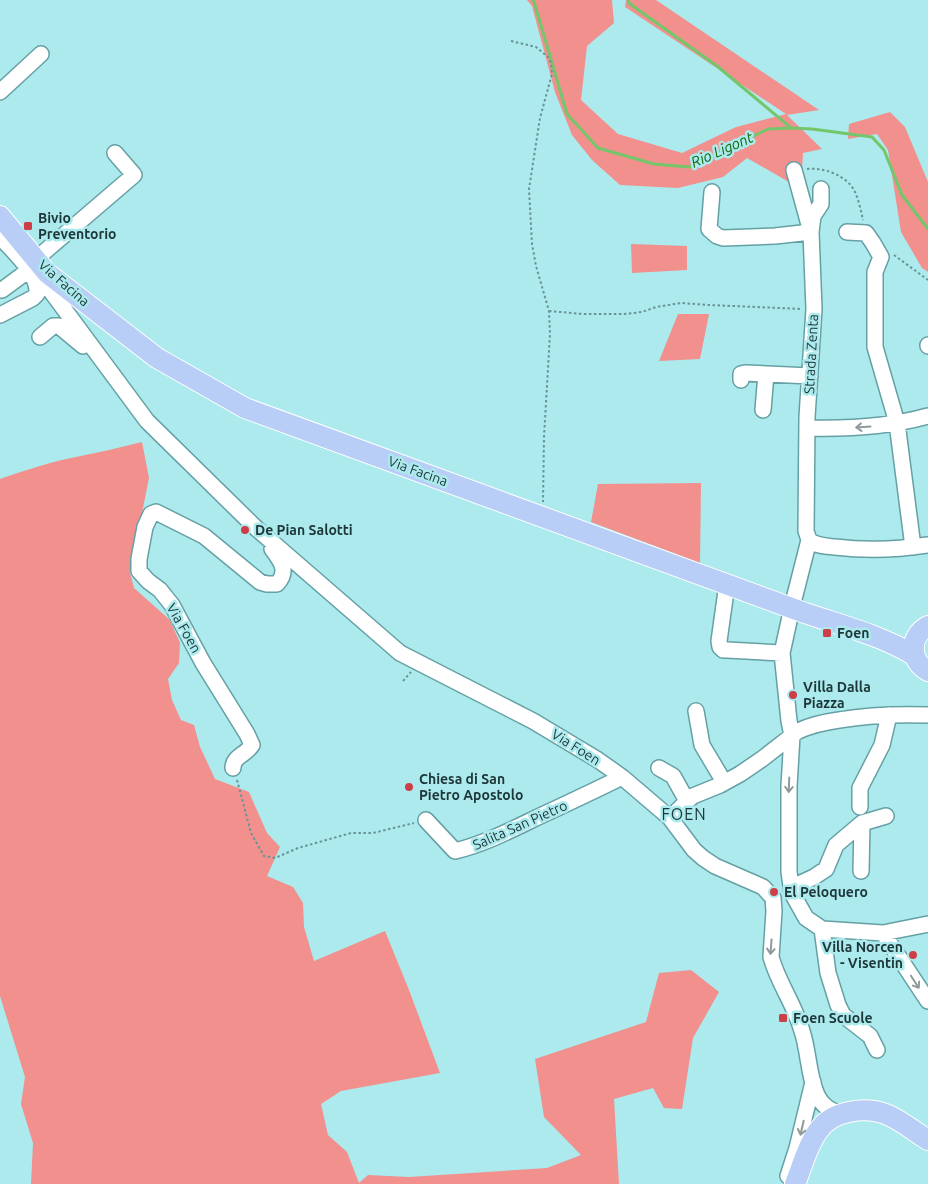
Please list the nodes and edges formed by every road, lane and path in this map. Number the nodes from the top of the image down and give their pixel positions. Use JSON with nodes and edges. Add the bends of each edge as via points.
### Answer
{"nodes":[{"id":1,"x":511,"y":41,"type":"dead end"},
{"id":2,"x":41,"y":54,"type":"dead end"},
{"id":3,"x":0,"y":92,"type":"edge"},
{"id":4,"x":115,"y":153,"type":"dead end"},
{"id":5,"x":794,"y":170,"type":"joint"},
{"id":6,"x":821,"y":189,"type":"dead end"},
{"id":7,"x":712,"y":192,"type":"dead end"},
{"id":8,"x":863,"y":220,"type":"dead end"},
{"id":9,"x":2,"y":224,"type":"edge"},
{"id":10,"x":811,"y":232,"type":"junction"},
{"id":11,"x":847,"y":232,"type":"dead end"},
{"id":12,"x":885,"y":255,"type":"junction"},
{"id":13,"x":34,"y":266,"type":"junction"},
{"id":14,"x":928,"y":280,"type":"edge"},
{"id":15,"x":1,"y":287,"type":"edge"},
{"id":16,"x":814,"y":309,"type":"junction"},
{"id":17,"x":549,"y":311,"type":"junction"},
{"id":18,"x":0,"y":315,"type":"edge"},
{"id":19,"x":40,"y":337,"type":"dead end"},
{"id":20,"x":91,"y":346,"type":"junction"},
{"id":21,"x":766,"y":374,"type":"junction"},
{"id":22,"x":810,"y":376,"type":"junction"},
{"id":23,"x":741,"y":380,"type":"dead end"},
{"id":24,"x":763,"y":410,"type":"dead end"},
{"id":25,"x":928,"y":416,"type":"edge"},
{"id":26,"x":898,"y":423,"type":"junction"},
{"id":27,"x":807,"y":428,"type":"junction"},
{"id":28,"x":543,"y":517,"type":"junction"},
{"id":29,"x":256,"y":529,"type":"junction"},
{"id":30,"x":809,"y":540,"type":"junction"},
{"id":31,"x":928,"y":545,"type":"edge"},
{"id":32,"x":913,"y":547,"type":"junction"},
{"id":33,"x":728,"y":584,"type":"junction"},
{"id":34,"x":792,"y":608,"type":"junction"},
{"id":35,"x":921,"y":648,"type":"edge"},
{"id":36,"x":782,"y":654,"type":"junction"},
{"id":37,"x":416,"y":667,"type":"dead end"},
{"id":38,"x":403,"y":681,"type":"dead end"},
{"id":39,"x":696,"y":711,"type":"dead end"},
{"id":40,"x":889,"y":715,"type":"junction"},
{"id":41,"x":928,"y":715,"type":"edge"},
{"id":42,"x":792,"y":736,"type":"junction"},
{"id":43,"x":233,"y":768,"type":"joint"},
{"id":44,"x":659,"y":768,"type":"dead end"},
{"id":45,"x":622,"y":778,"type":"junction"},
{"id":46,"x":724,"y":782,"type":"junction"},
{"id":47,"x":687,"y":801,"type":"junction"},
{"id":48,"x":860,"y":807,"type":"dead end"},
{"id":49,"x":886,"y":816,"type":"dead end"},
{"id":50,"x":670,"y":818,"type":"junction"},
{"id":51,"x":426,"y":820,"type":"joint"},
{"id":52,"x":862,"y":823,"type":"junction"},
{"id":53,"x":861,"y":871,"type":"dead end"},
{"id":54,"x":792,"y":893,"type":"junction"},
{"id":55,"x":773,"y":898,"type":"junction"},
{"id":56,"x":928,"y":924,"type":"edge"},
{"id":57,"x":822,"y":929,"type":"junction"},
{"id":58,"x":883,"y":933,"type":"junction"},
{"id":59,"x":928,"y":1001,"type":"edge"},
{"id":60,"x":877,"y":1050,"type":"dead end"},
{"id":61,"x":815,"y":1088,"type":"junction"},
{"id":62,"x":840,"y":1114,"type":"junction"},
{"id":63,"x":818,"y":1131,"type":"junction"},
{"id":64,"x":928,"y":1140,"type":"edge"},
{"id":65,"x":786,"y":1184,"type":"edge"},
{"id":66,"x":795,"y":1184,"type":"edge"}],
"edges":[{"from":1,"to":17,"type":"path","via":[[536,47],[548,58],[552,74],[540,118],[529,190],[532,244]]},
{"from":2,"to":3,"type":"street"},
{"from":4,"to":13,"type":"street","via":[[134,174]]},
{"from":5,"to":8,"type":"path","via":[[816,168],[843,178],[855,191]]},
{"from":5,"to":10,"type":"street","name":"Strada Zenta"},
{"from":6,"to":10,"type":"street","via":[[821,204],[813,216]]},
{"from":7,"to":10,"type":"street","via":[[709,229],[717,236],[739,238]]},
{"from":9,"to":13,"type":"main road","name":"Via Facina"},
{"from":10,"to":16,"type":"street","name":"Strada Zenta"},
{"from":11,"to":12,"type":"street","via":[[866,233]]},
{"from":12,"to":14,"type":"path"},
{"from":12,"to":26,"type":"street","via":[[875,272],[875,347]]},
{"from":13,"to":15,"type":"street"},
{"from":13,"to":18,"type":"street","via":[[37,294]]},
{"from":13,"to":20,"type":"street","name":"Via Foen","via":[[46,278],[50,290]]},
{"from":13,"to":28,"type":"main road","name":"Via Facina","via":[[157,358],[245,408]]},
{"from":16,"to":17,"type":"path","via":[[681,303],[624,314]]},
{"from":16,"to":22,"type":"street","name":"Strada Zenta"},
{"from":17,"to":28,"type":"path"},
{"from":19,"to":20,"type":"street","via":[[53,326],[59,326],[84,347]]},
{"from":20,"to":29,"type":"street","name":"Via Foen","via":[[147,421]]},
{"from":21,"to":22,"type":"street"},
{"from":21,"to":23,"type":"street","via":[[745,373],[741,374]]},
{"from":21,"to":24,"type":"street"},
{"from":22,"to":27,"type":"street","name":"Strada Zenta"},
{"from":25,"to":26,"type":"street"},
{"from":26,"to":27,"type":"street","one_way":true},
{"from":26,"to":32,"type":"street"},
{"from":27,"to":30,"type":"street","name":"Strada Zenta","via":[[806,531]]},
{"from":28,"to":33,"type":"main road","name":"Via Facina"},
{"from":29,"to":43,"type":"street","name":"Via Foen","via":[[281,561],[284,573],[277,584],[260,582],[204,536],[156,512],[145,527],[139,559],[139,571],[172,605],[252,745],[237,758]]},
{"from":29,"to":45,"type":"street","name":"Via Foen","via":[[400,653],[534,720]]},
{"from":30,"to":32,"type":"street","via":[[815,544],[858,550]]},
{"from":30,"to":34,"type":"street"},
{"from":31,"to":32,"type":"street"},
{"from":33,"to":34,"type":"main road","name":"Via Facina"},
{"from":33,"to":36,"type":"street","via":[[720,647],[723,650]]},
{"from":34,"to":35,"type":"main road","name":"Via Facina","via":[[887,641]]},
{"from":34,"to":36,"type":"street"},
{"from":36,"to":42,"type":"street"},
{"from":37,"to":38,"type":"path"},
{"from":39,"to":46,"type":"street","via":[[702,745]]},
{"from":40,"to":41,"type":"street"},
{"from":40,"to":42,"type":"street","via":[[826,722],[804,728]]},
{"from":40,"to":48,"type":"street","via":[[882,745],[860,788]]},
{"from":42,"to":46,"type":"street"},
{"from":42,"to":54,"type":"street","one_way":true,"via":[[789,786]]},
{"from":43,"to":51,"type":"path","via":[[251,833],[264,856],[275,858],[351,833],[373,833]]},
{"from":44,"to":47,"type":"street","via":[[674,776]]},
{"from":45,"to":50,"type":"street","name":"Via Foen"},
{"from":45,"to":51,"type":"street","name":"Salita San Pietro","via":[[495,837],[455,851]]},
{"from":46,"to":47,"type":"street"},
{"from":47,"to":50,"type":"street"},
{"from":49,"to":52,"type":"street"},
{"from":50,"to":55,"type":"street","name":"Via Foen","via":[[704,858],[763,887]]},
{"from":52,"to":53,"type":"street"},
{"from":52,"to":54,"type":"street","via":[[836,845],[826,869],[799,884]]},
{"from":54,"to":55,"type":"street"},
{"from":54,"to":57,"type":"street","via":[[806,918]]},
{"from":55,"to":61,"type":"street","one_way":true,"via":[[771,957],[803,1032]]},
{"from":56,"to":58,"type":"street"},
{"from":57,"to":58,"type":"street"},
{"from":57,"to":60,"type":"street","via":[[828,973],[840,1010],[870,1036]]},
{"from":58,"to":59,"type":"street","one_way":true},
{"from":61,"to":62,"type":"street","via":[[822,1104]]},
{"from":61,"to":63,"type":"street","via":[[820,1113]]},
{"from":61,"to":65,"type":"street","one_way":true},
{"from":62,"to":63,"type":"main road","via":[[824,1123]]},
{"from":62,"to":64,"type":"main road","via":[[864,1110],[881,1113]]},
{"from":63,"to":66,"type":"main road"}]}
